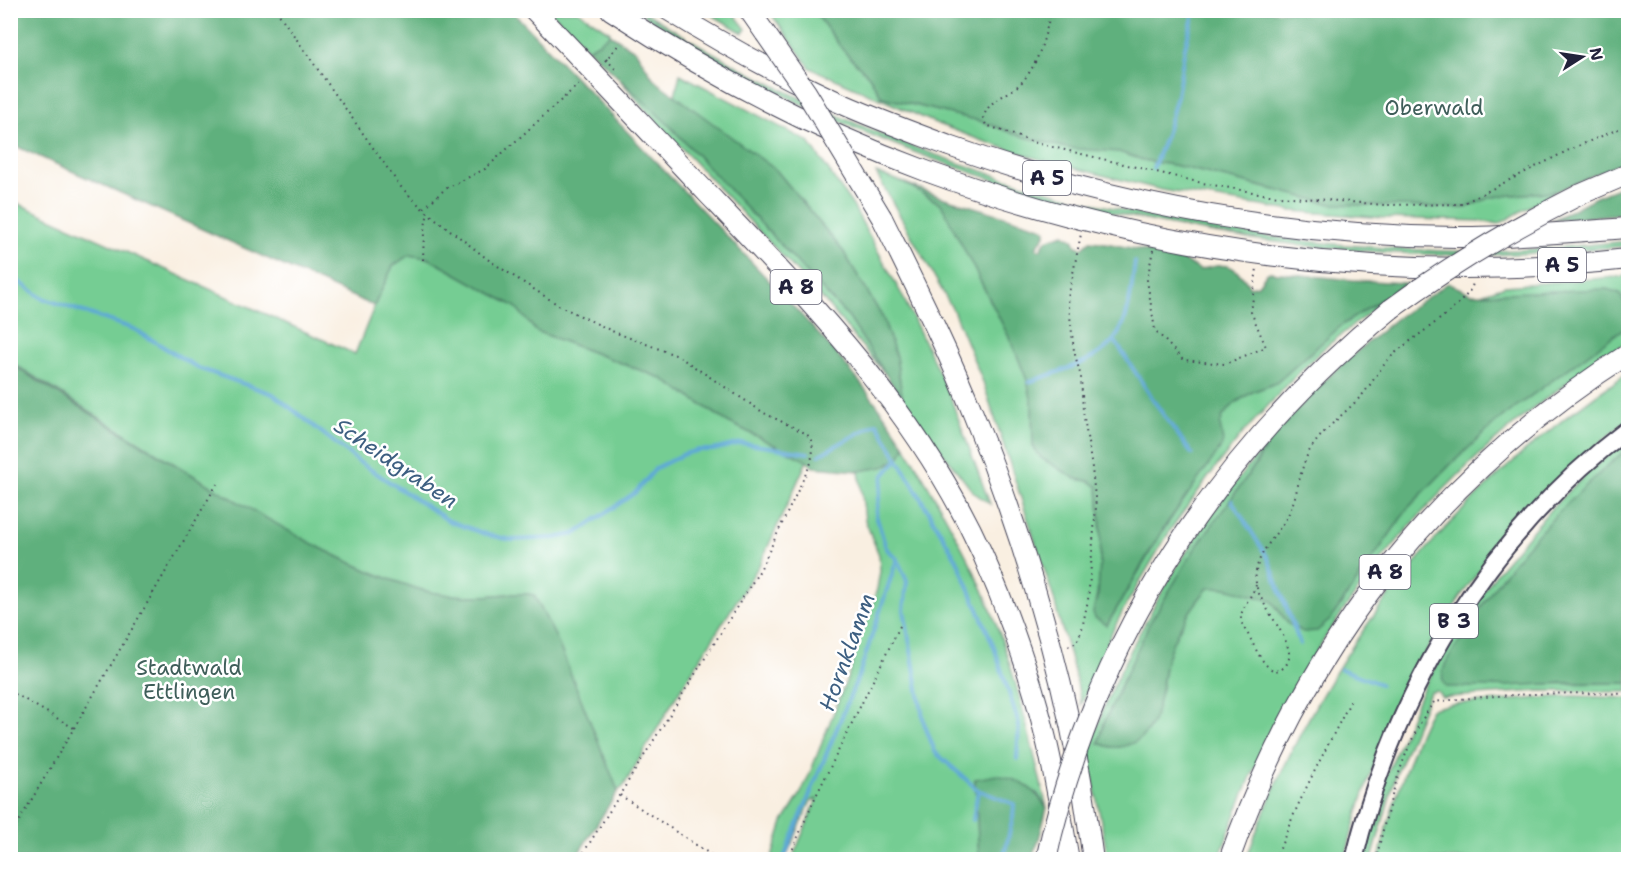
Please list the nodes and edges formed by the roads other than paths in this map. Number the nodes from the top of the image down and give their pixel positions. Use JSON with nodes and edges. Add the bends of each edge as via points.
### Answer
{"nodes":[{"id":1,"x":534,"y":10,"type":"edge"},
{"id":2,"x":611,"y":10,"type":"edge"},
{"id":3,"x":668,"y":10,"type":"edge"},
{"id":4,"x":748,"y":10,"type":"edge"},
{"id":5,"x":1629,"y":174,"type":"edge"},
{"id":6,"x":1629,"y":228,"type":"edge"},
{"id":7,"x":1629,"y":260,"type":"edge"},
{"id":8,"x":1629,"y":354,"type":"edge"},
{"id":9,"x":1629,"y":429,"type":"edge"},
{"id":10,"x":1046,"y":860,"type":"edge"},
{"id":11,"x":1069,"y":860,"type":"edge"},
{"id":12,"x":1093,"y":860,"type":"edge"},
{"id":13,"x":1229,"y":860,"type":"edge"},
{"id":14,"x":1354,"y":860,"type":"edge"}],
"edges":[{"from":1,"to":11,"type":"highway","number":"A 8","via":[[816,307],[875,379],[924,449],[981,551],[1024,662],[1047,743]]},
{"from":2,"to":7,"type":"highway","number":"A 5","via":[[715,73],[824,128],[926,171],[1083,220],[1230,250],[1365,265],[1476,268]]},
{"from":3,"to":6,"type":"highway","number":"A 5","via":[[824,96],[885,122],[1054,180],[1156,205],[1258,224],[1386,234],[1457,237]]},
{"from":4,"to":12,"type":"highway","bridge":true,"via":[[824,120],[882,218],[948,352],[975,417],[1026,561],[1052,653],[1080,773]]},
{"from":5,"to":10,"type":"highway","bridge":true,"via":[[1536,216],[1431,280],[1391,309],[1317,374],[1246,451],[1180,540],[1113,661],[1081,737]]},
{"from":8,"to":13,"type":"highway","number":"A 8","via":[[1540,416],[1494,456],[1438,510],[1380,578],[1322,661],[1285,727]]},
{"from":9,"to":14,"type":"main road","number":"B 3","via":[[1585,465],[1524,526],[1470,597],[1415,688],[1388,749]]}]}
